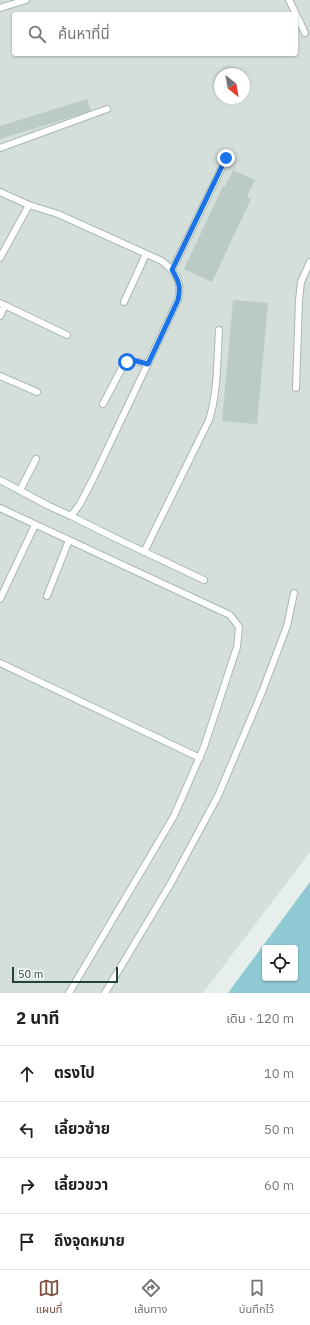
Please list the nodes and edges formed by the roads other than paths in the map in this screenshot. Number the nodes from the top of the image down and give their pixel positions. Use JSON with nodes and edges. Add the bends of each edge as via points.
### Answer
{"nodes":[{"id":1,"x":26,"y":0,"type":"edge"},
{"id":2,"x":289,"y":0,"type":"edge"},
{"id":3,"x":0,"y":8,"type":"edge"},
{"id":4,"x":295,"y":12,"type":"edge"},
{"id":5,"x":298,"y":18,"type":"edge"},
{"id":6,"x":305,"y":33,"type":"dead end"},
{"id":7,"x":108,"y":109,"type":"dead end"},
{"id":8,"x":0,"y":148,"type":"edge"},
{"id":9,"x":226,"y":158,"type":"dead end"},
{"id":10,"x":0,"y":192,"type":"edge"},
{"id":11,"x":29,"y":205,"type":"junction"},
{"id":12,"x":146,"y":254,"type":"junction"},
{"id":13,"x":0,"y":258,"type":"edge"},
{"id":14,"x":310,"y":262,"type":"edge"},
{"id":15,"x":172,"y":270,"type":"junction"},
{"id":16,"x":124,"y":302,"type":"dead end"},
{"id":17,"x":2,"y":304,"type":"edge"},
{"id":18,"x":0,"y":316,"type":"edge"},
{"id":19,"x":219,"y":330,"type":"dead end"},
{"id":20,"x":67,"y":334,"type":"dead end"},
{"id":21,"x":148,"y":364,"type":"junction"},
{"id":22,"x":0,"y":376,"type":"edge"},
{"id":23,"x":296,"y":388,"type":"dead end"},
{"id":24,"x":37,"y":392,"type":"dead end"},
{"id":25,"x":103,"y":404,"type":"dead end"},
{"id":26,"x":36,"y":459,"type":"dead end"},
{"id":27,"x":0,"y":480,"type":"edge"},
{"id":28,"x":20,"y":490,"type":"junction"},
{"id":29,"x":0,"y":508,"type":"edge"},
{"id":30,"x":72,"y":516,"type":"junction"},
{"id":31,"x":35,"y":525,"type":"junction"},
{"id":32,"x":69,"y":540,"type":"junction"},
{"id":33,"x":144,"y":552,"type":"junction"},
{"id":34,"x":204,"y":580,"type":"dead end"},
{"id":35,"x":294,"y":593,"type":"dead end"},
{"id":36,"x":47,"y":596,"type":"dead end"},
{"id":37,"x":0,"y":599,"type":"edge"},
{"id":38,"x":0,"y":663,"type":"edge"},
{"id":39,"x":200,"y":758,"type":"junction"},
{"id":40,"x":69,"y":993,"type":"edge"},
{"id":41,"x":105,"y":993,"type":"edge"}],
"edges":[{"from":1,"to":3,"type":"lane"},
{"from":2,"to":4,"type":"lane"},
{"from":5,"to":6,"type":"lane"},
{"from":7,"to":8,"type":"lane"},
{"from":9,"to":15,"type":"lane"},
{"from":10,"to":11,"type":"lane"},
{"from":11,"to":12,"type":"lane","via":[[58,214]]},
{"from":11,"to":13,"type":"lane"},
{"from":12,"to":15,"type":"lane","via":[[162,261]]},
{"from":12,"to":16,"type":"lane"},
{"from":14,"to":23,"type":"lane","via":[[302,282],[299,300]]},
{"from":15,"to":21,"type":"lane","via":[[178,279],[178,300]]},
{"from":17,"to":18,"type":"lane"},
{"from":17,"to":20,"type":"lane"},
{"from":19,"to":33,"type":"lane","via":[[214,395],[209,420]]},
{"from":21,"to":25,"type":"lane","via":[[132,360],[127,362]]},
{"from":21,"to":30,"type":"lane","via":[[94,477]]},
{"from":22,"to":24,"type":"lane"},
{"from":26,"to":28,"type":"lane"},
{"from":27,"to":28,"type":"lane"},
{"from":28,"to":30,"type":"lane"},
{"from":29,"to":31,"type":"lane"},
{"from":30,"to":33,"type":"lane"},
{"from":31,"to":32,"type":"lane"},
{"from":31,"to":37,"type":"lane"},
{"from":32,"to":36,"type":"lane"},
{"from":32,"to":39,"type":"lane","via":[[230,615],[239,627],[237,647]]},
{"from":33,"to":34,"type":"lane"},
{"from":35,"to":41,"type":"lane","via":[[287,626],[218,796],[171,883]]},
{"from":38,"to":39,"type":"lane"},
{"from":39,"to":40,"type":"lane","via":[[174,816]]}]}
